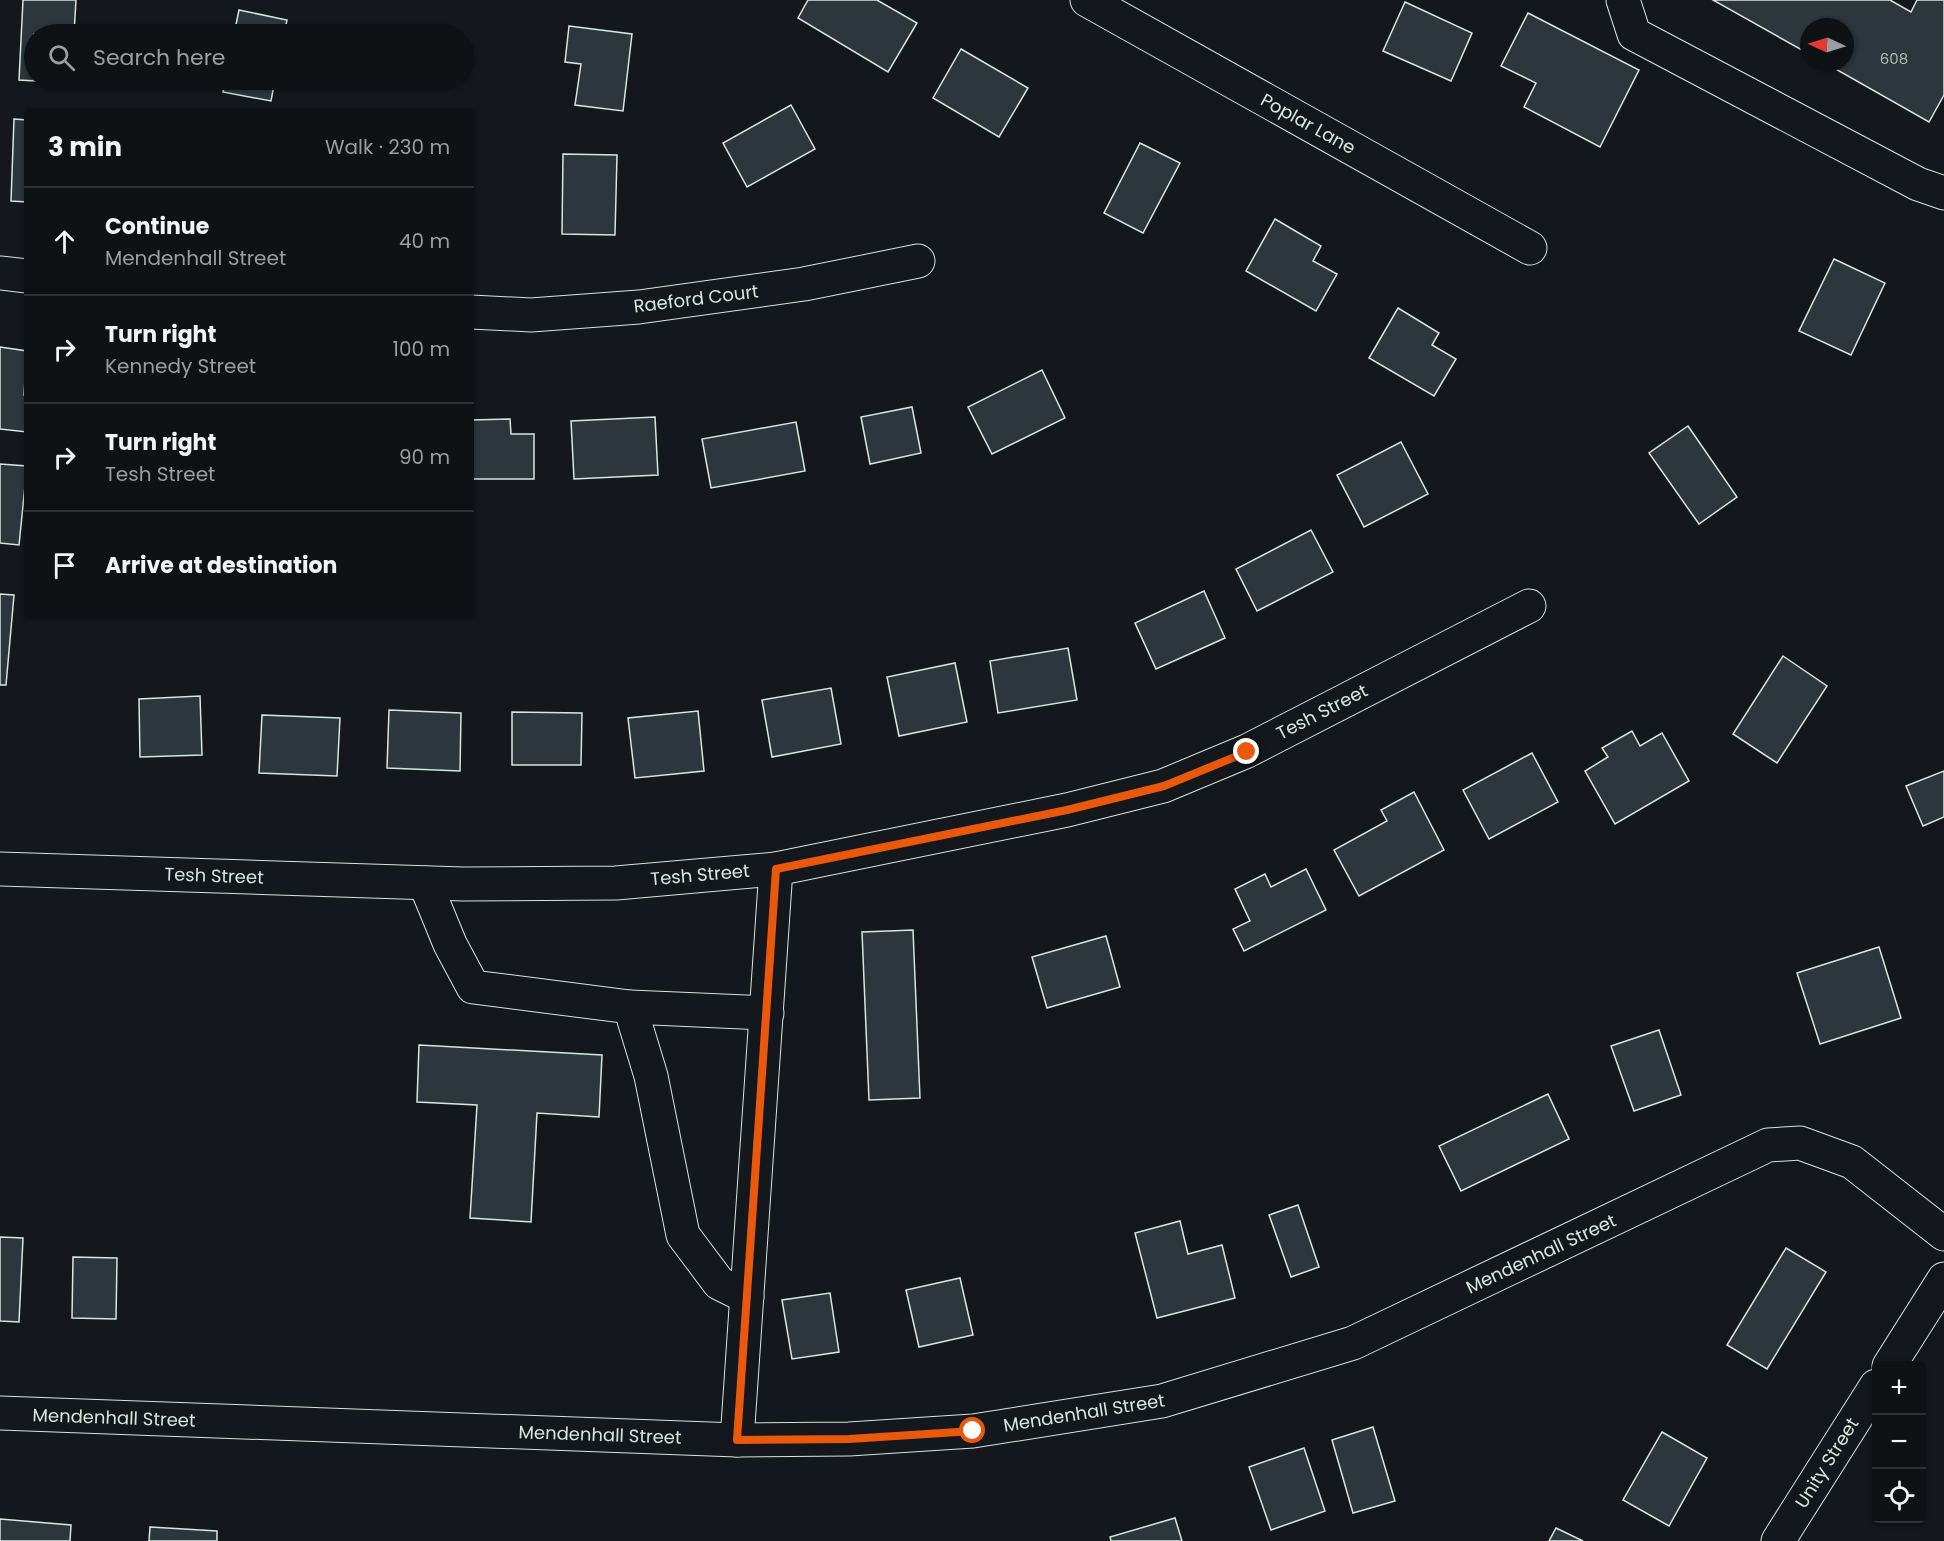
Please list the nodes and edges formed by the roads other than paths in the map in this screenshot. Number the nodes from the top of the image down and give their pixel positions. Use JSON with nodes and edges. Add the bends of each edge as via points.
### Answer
{"nodes":[{"id":1,"x":1087,"y":0,"type":"edge"},
{"id":2,"x":1623,"y":0,"type":"edge"},
{"id":3,"x":1944,"y":193,"type":"edge"},
{"id":4,"x":1530,"y":248,"type":"dead end"},
{"id":5,"x":918,"y":261,"type":"dead end"},
{"id":6,"x":0,"y":273,"type":"edge"},
{"id":7,"x":24,"y":276,"type":"edge"},
{"id":8,"x":474,"y":312,"type":"edge"},
{"id":9,"x":1529,"y":606,"type":"dead end"},
{"id":10,"x":0,"y":869,"type":"edge"},
{"id":11,"x":776,"y":869,"type":"junction"},
{"id":12,"x":425,"y":883,"type":"junction"},
{"id":13,"x":630,"y":1007,"type":"junction"},
{"id":14,"x":767,"y":1013,"type":"junction"},
{"id":15,"x":1944,"y":1234,"type":"edge"},
{"id":16,"x":1944,"y":1280,"type":"edge"},
{"id":17,"x":747,"y":1297,"type":"junction"},
{"id":18,"x":1892,"y":1361,"type":"edge"},
{"id":19,"x":1872,"y":1392,"type":"edge"},
{"id":20,"x":0,"y":1413,"type":"edge"},
{"id":21,"x":737,"y":1440,"type":"junction"},
{"id":22,"x":1778,"y":1541,"type":"edge"}],
"edges":[{"from":1,"to":4,"type":"street","name":"Poplar Lane"},
{"from":2,"to":3,"type":"street","via":[[1634,34],[1918,184]]},
{"from":5,"to":8,"type":"street","name":"Raeford Court","via":[[804,284],[639,307],[531,315]]},
{"from":6,"to":7,"type":"street"},
{"from":9,"to":11,"type":"street","name":"Tesh Street","via":[[1247,752],[1164,786],[1067,810]]},
{"from":10,"to":12,"type":"street","name":"Tesh Street"},
{"from":11,"to":12,"type":"street","name":"Tesh Street","via":[[616,883]]},
{"from":11,"to":14,"type":"street"},
{"from":12,"to":13,"type":"street","via":[[473,987]]},
{"from":13,"to":14,"type":"street"},
{"from":13,"to":17,"type":"street","via":[[651,1076],[683,1235],[719,1283]]},
{"from":14,"to":17,"type":"street"},
{"from":15,"to":21,"type":"street","name":"Mendenhall Street","via":[[1852,1162],[1800,1143],[1768,1145],[1353,1343],[1162,1401],[973,1431],[849,1439]]},
{"from":16,"to":18,"type":"street"},
{"from":17,"to":21,"type":"street"},
{"from":19,"to":22,"type":"street","name":"Unity Street"},
{"from":20,"to":21,"type":"street","name":"Mendenhall Street"}]}
